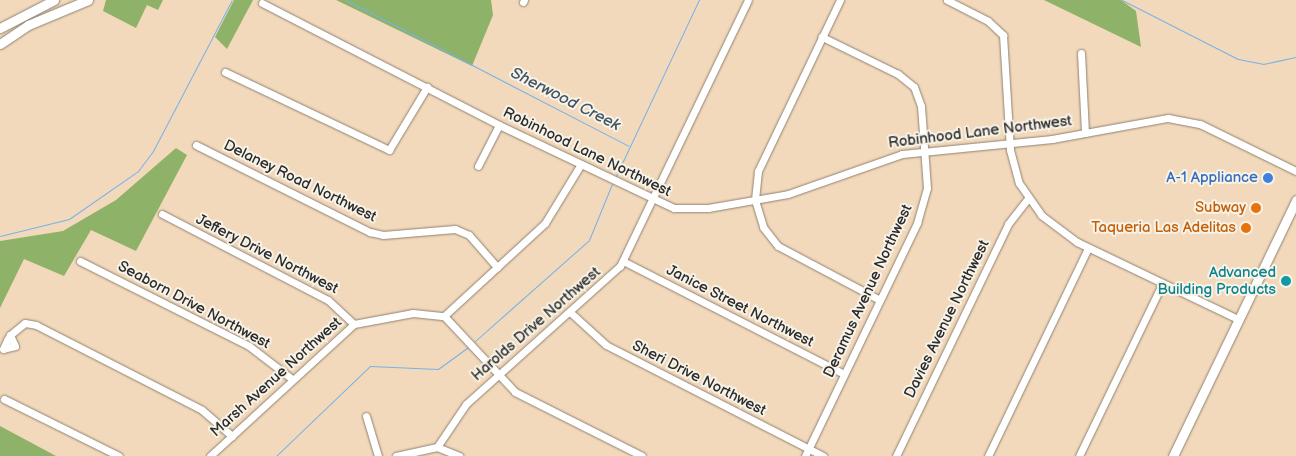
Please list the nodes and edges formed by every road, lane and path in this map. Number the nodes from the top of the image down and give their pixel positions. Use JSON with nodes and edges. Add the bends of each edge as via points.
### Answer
{"nodes":[{"id":1,"x":54,"y":0,"type":"edge"},
{"id":2,"x":88,"y":0,"type":"edge"},
{"id":3,"x":748,"y":0,"type":"edge"},
{"id":4,"x":840,"y":0,"type":"edge"},
{"id":5,"x":946,"y":0,"type":"edge"},
{"id":6,"x":262,"y":3,"type":"dead end"},
{"id":7,"x":0,"y":28,"type":"edge"},
{"id":8,"x":822,"y":37,"type":"junction"},
{"id":9,"x":0,"y":44,"type":"edge"},
{"id":10,"x":1081,"y":53,"type":"dead end"},
{"id":11,"x":225,"y":72,"type":"dead end"},
{"id":12,"x":427,"y":87,"type":"junction"},
{"id":13,"x":499,"y":125,"type":"junction"},
{"id":14,"x":1085,"y":133,"type":"junction"},
{"id":15,"x":1008,"y":144,"type":"junction"},
{"id":16,"x":196,"y":146,"type":"dead end"},
{"id":17,"x":925,"y":152,"type":"junction"},
{"id":18,"x":581,"y":164,"type":"junction"},
{"id":19,"x":478,"y":166,"type":"dead end"},
{"id":20,"x":1296,"y":171,"type":"edge"},
{"id":21,"x":1028,"y":198,"type":"junction"},
{"id":22,"x":653,"y":200,"type":"junction"},
{"id":23,"x":756,"y":200,"type":"junction"},
{"id":24,"x":1296,"y":200,"type":"edge"},
{"id":25,"x":162,"y":214,"type":"dead end"},
{"id":26,"x":1088,"y":248,"type":"junction"},
{"id":27,"x":80,"y":261,"type":"dead end"},
{"id":28,"x":623,"y":262,"type":"junction"},
{"id":29,"x":497,"y":267,"type":"junction"},
{"id":30,"x":1162,"y":284,"type":"junction"},
{"id":31,"x":880,"y":300,"type":"junction"},
{"id":32,"x":571,"y":313,"type":"junction"},
{"id":33,"x":444,"y":316,"type":"junction"},
{"id":34,"x":1238,"y":319,"type":"junction"},
{"id":35,"x":354,"y":324,"type":"junction"},
{"id":36,"x":10,"y":335,"type":"dead end"},
{"id":37,"x":844,"y":374,"type":"junction"},
{"id":38,"x":500,"y":376,"type":"junction"},
{"id":39,"x":292,"y":379,"type":"junction"},
{"id":40,"x":4,"y":399,"type":"dead end"},
{"id":41,"x":366,"y":416,"type":"dead end"},
{"id":42,"x":232,"y":436,"type":"junction"},
{"id":43,"x":437,"y":446,"type":"junction"},
{"id":44,"x":808,"y":449,"type":"junction"},
{"id":45,"x":119,"y":456,"type":"edge"},
{"id":46,"x":210,"y":456,"type":"edge"},
{"id":47,"x":378,"y":456,"type":"edge"},
{"id":48,"x":396,"y":456,"type":"edge"},
{"id":49,"x":459,"y":456,"type":"edge"},
{"id":50,"x":642,"y":456,"type":"edge"},
{"id":51,"x":805,"y":456,"type":"edge"},
{"id":52,"x":823,"y":456,"type":"edge"},
{"id":53,"x":896,"y":456,"type":"edge"},
{"id":54,"x":988,"y":456,"type":"edge"},
{"id":55,"x":1080,"y":456,"type":"edge"},
{"id":56,"x":1173,"y":456,"type":"edge"}],
"edges":[{"from":1,"to":7,"type":"main road"},
{"from":2,"to":9,"type":"main road","via":[[28,25]]},
{"from":3,"to":22,"type":"street","name":"Harolds Drive Northwest"},
{"from":4,"to":8,"type":"street"},
{"from":5,"to":15,"type":"street","via":[[988,20],[1003,35]]},
{"from":6,"to":12,"type":"street","name":"Robinhood Lane Northwest"},
{"from":8,"to":17,"type":"street","name":"Deramus Avenue Northwest","via":[[910,83],[920,101]]},
{"from":8,"to":23,"type":"street","via":[[758,172]]},
{"from":10,"to":14,"type":"street"},
{"from":11,"to":12,"type":"street","via":[[389,150]]},
{"from":12,"to":13,"type":"street","name":"Robinhood Lane Northwest"},
{"from":13,"to":18,"type":"street","name":"Robinhood Lane Northwest"},
{"from":13,"to":19,"type":"street"},
{"from":14,"to":15,"type":"street","name":"Robinhood Lane Northwest"},
{"from":14,"to":20,"type":"street","name":"Robinhood Lane Northwest","via":[[1164,119],[1185,120]]},
{"from":15,"to":17,"type":"street","name":"Robinhood Lane Northwest"},
{"from":15,"to":21,"type":"street"},
{"from":16,"to":29,"type":"street","name":"Delaney Road Northwest","via":[[370,232],[383,235],[455,229],[469,235]]},
{"from":17,"to":23,"type":"street","name":"Robinhood Lane Northwest","via":[[885,158],[798,191]]},
{"from":17,"to":31,"type":"street","name":"Deramus Avenue Northwest","via":[[923,207]]},
{"from":18,"to":22,"type":"street","name":"Robinhood Lane Northwest"},
{"from":18,"to":29,"type":"street","via":[[550,219]]},
{"from":21,"to":26,"type":"street","via":[[1050,223]]},
{"from":21,"to":53,"type":"street","name":"Davies Avenue Northwest","via":[[1008,224]]},
{"from":22,"to":23,"type":"street","name":"Robinhood Lane Northwest","via":[[685,209]]},
{"from":22,"to":28,"type":"street","name":"Harolds Drive Northwest"},
{"from":23,"to":31,"type":"street","via":[[764,227],[778,246]]},
{"from":24,"to":34,"type":"main road"},
{"from":25,"to":35,"type":"street","name":"Jeffery Drive Northwest","via":[[328,300]]},
{"from":26,"to":30,"type":"street"},
{"from":26,"to":54,"type":"street"},
{"from":27,"to":39,"type":"street","name":"Seaborn Drive Northwest","via":[[249,346]]},
{"from":28,"to":32,"type":"street","name":"Harolds Drive Northwest"},
{"from":28,"to":37,"type":"street","name":"Janice Street Northwest"},
{"from":29,"to":33,"type":"street"},
{"from":30,"to":34,"type":"street"},
{"from":30,"to":55,"type":"street"},
{"from":31,"to":37,"type":"street","name":"Deramus Avenue Northwest"},
{"from":32,"to":38,"type":"street","name":"Harolds Drive Northwest"},
{"from":32,"to":44,"type":"street","name":"Sheri Drive Northwest","via":[[606,345]]},
{"from":33,"to":35,"type":"street","name":"Marsh Avenue Northwest","via":[[412,313]]},
{"from":33,"to":38,"type":"street"},
{"from":34,"to":56,"type":"main road"},
{"from":35,"to":39,"type":"street","name":"Marsh Avenue Northwest"},
{"from":36,"to":42,"type":"street","via":[[25,324],[36,325],[202,410]]},
{"from":37,"to":44,"type":"street","name":"Deramus Avenue Northwest"},
{"from":38,"to":43,"type":"street","name":"Harolds Drive Northwest","via":[[462,408]]},
{"from":38,"to":50,"type":"street","via":[[515,392]]},
{"from":39,"to":42,"type":"street","name":"Marsh Avenue Northwest"},
{"from":40,"to":45,"type":"street"},
{"from":41,"to":47,"type":"street"},
{"from":42,"to":46,"type":"street","name":"Marsh Avenue Northwest"},
{"from":43,"to":48,"type":"street"},
{"from":43,"to":49,"type":"street"},
{"from":44,"to":51,"type":"street","name":"Deramus Avenue Northwest"},
{"from":44,"to":52,"type":"street","name":"Sheri Drive Northwest"}]}
